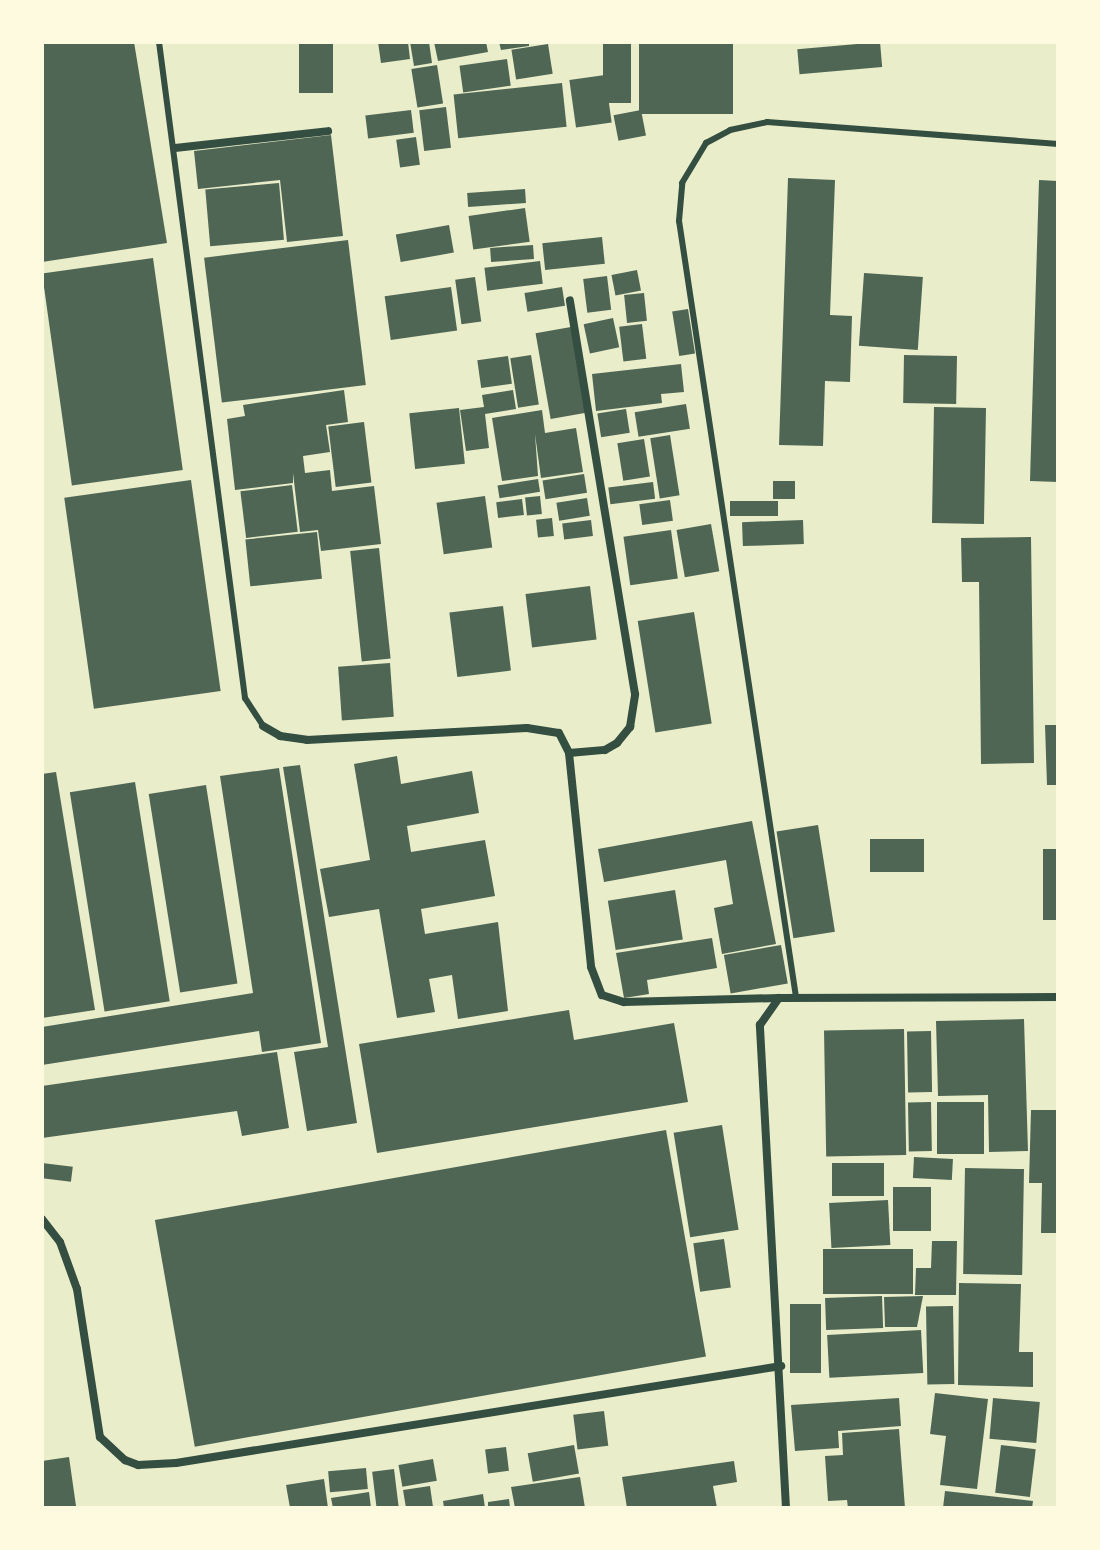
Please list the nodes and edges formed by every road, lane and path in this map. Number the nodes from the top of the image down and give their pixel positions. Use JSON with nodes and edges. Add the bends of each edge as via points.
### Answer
{"nodes":[{"id":1,"x":159,"y":42,"type":"edge"},
{"id":2,"x":328,"y":131,"type":"dead end"},
{"id":3,"x":1058,"y":144,"type":"edge"},
{"id":4,"x":175,"y":148,"type":"junction"},
{"id":5,"x":570,"y":300,"type":"dead end"},
{"id":6,"x":263,"y":726,"type":"joint"},
{"id":7,"x":569,"y":753,"type":"junction"},
{"id":8,"x":796,"y":997,"type":"junction"},
{"id":9,"x":1058,"y":997,"type":"edge"},
{"id":10,"x":779,"y":998,"type":"junction"},
{"id":11,"x":42,"y":1219,"type":"edge"},
{"id":12,"x":781,"y":1366,"type":"junction"},
{"id":13,"x":786,"y":1508,"type":"edge"}],
"edges":[{"from":1,"to":4,"type":"lane"},
{"from":2,"to":4,"type":"street"},
{"from":3,"to":8,"type":"lane","via":[[767,122],[730,130],[706,143],[682,183],[679,221]]},
{"from":4,"to":6,"type":"lane","via":[[245,698]]},
{"from":5,"to":7,"type":"street","via":[[635,694],[630,727],[617,743],[605,750]]},
{"from":6,"to":7,"type":"street","via":[[280,736],[307,740],[527,728],[559,733]]},
{"from":7,"to":10,"type":"street","via":[[591,967],[602,995],[624,1002]]},
{"from":8,"to":9,"type":"street"},
{"from":8,"to":10,"type":"street"},
{"from":10,"to":12,"type":"street","via":[[760,1025],[759,1039]]},
{"from":11,"to":12,"type":"street","via":[[60,1242],[77,1289],[100,1437],[138,1465]]},
{"from":12,"to":13,"type":"street"}]}
